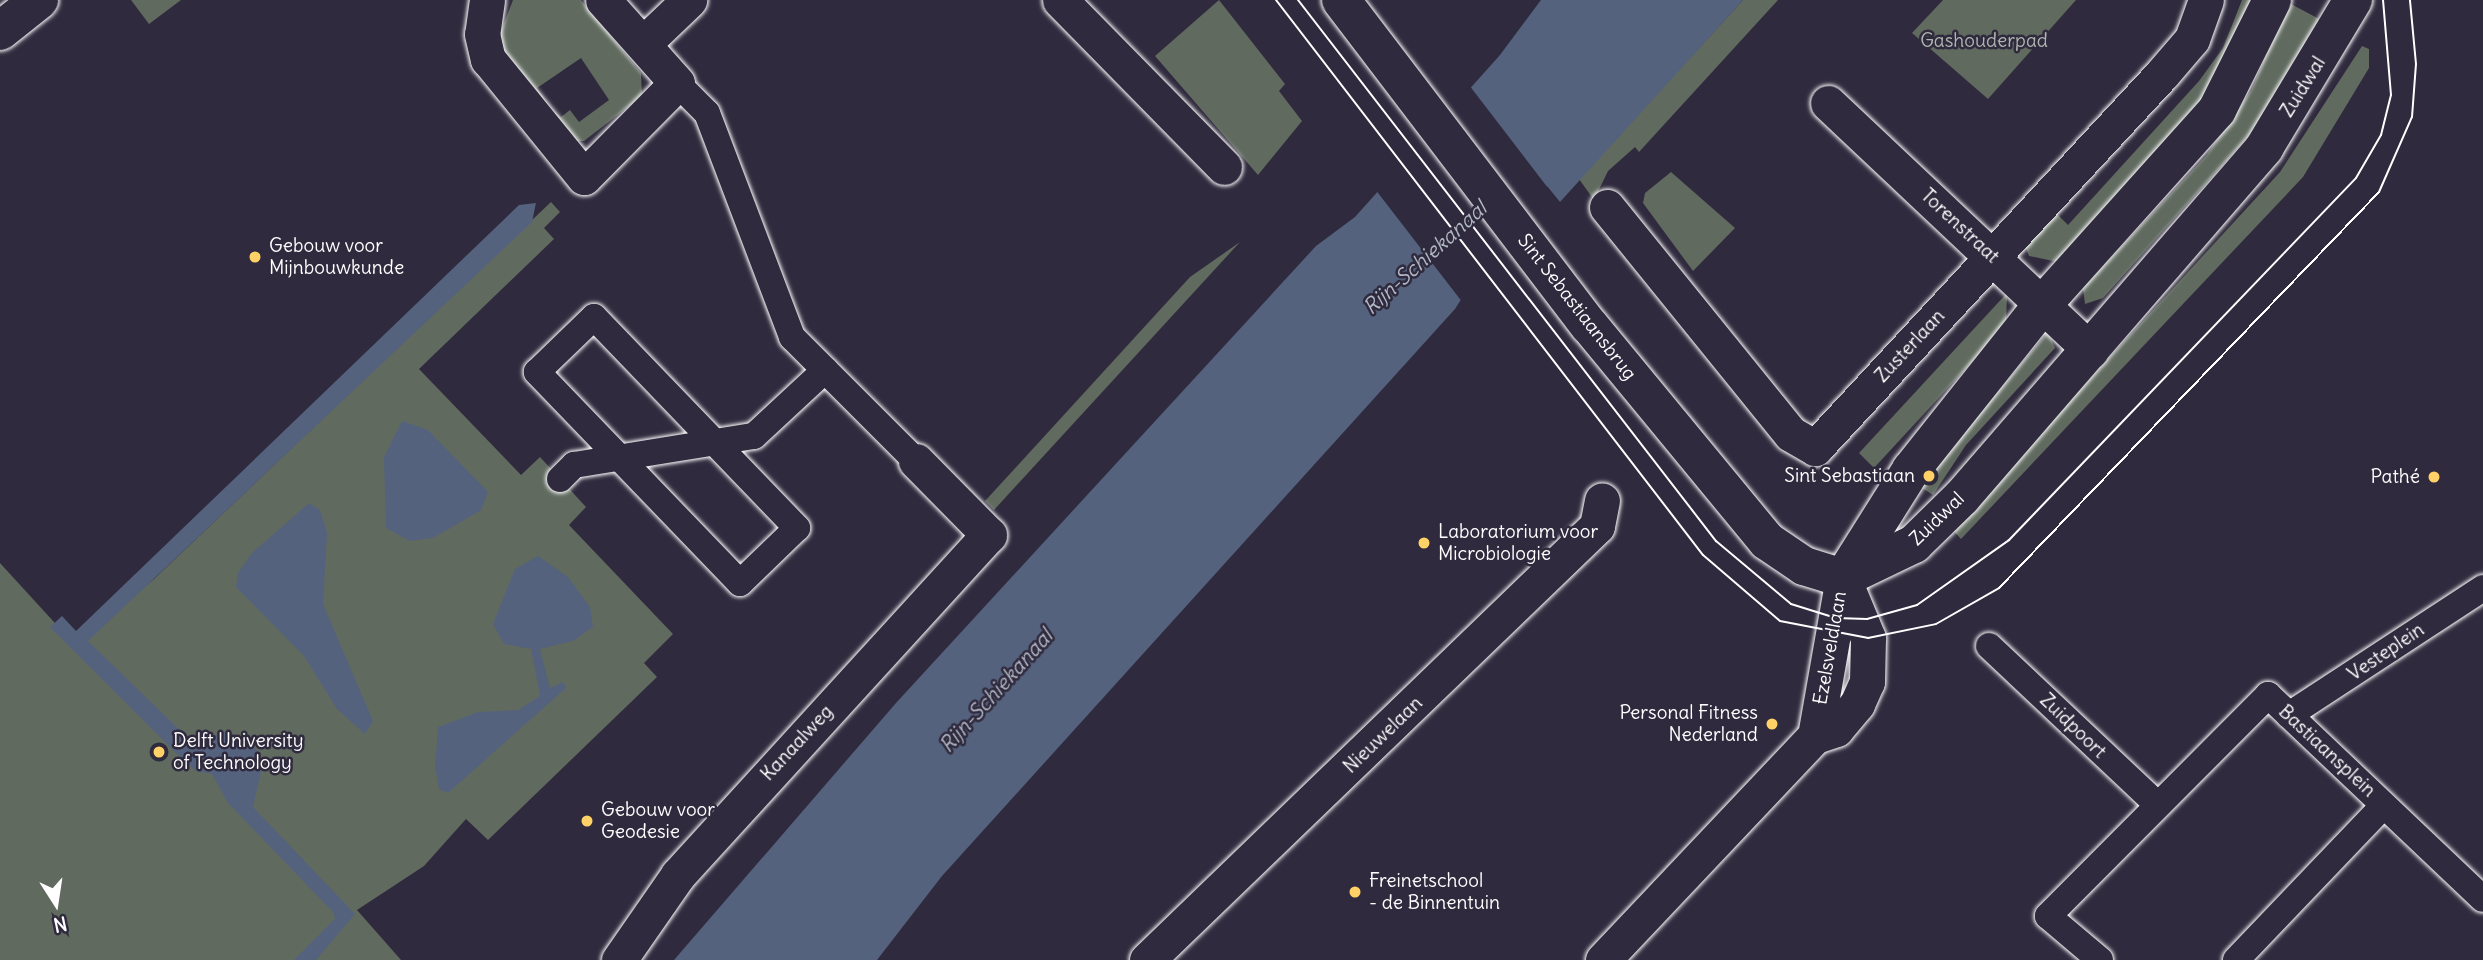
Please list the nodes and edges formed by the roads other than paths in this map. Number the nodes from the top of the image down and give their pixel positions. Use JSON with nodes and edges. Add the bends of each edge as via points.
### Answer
{"nodes":[{"id":1,"x":39,"y":0,"type":"edge"},
{"id":2,"x":487,"y":0,"type":"edge"},
{"id":3,"x":603,"y":0,"type":"edge"},
{"id":4,"x":689,"y":0,"type":"edge"},
{"id":5,"x":1060,"y":0,"type":"edge"},
{"id":6,"x":1341,"y":0,"type":"edge"},
{"id":7,"x":2206,"y":0,"type":"edge"},
{"id":8,"x":2272,"y":0,"type":"edge"},
{"id":9,"x":2353,"y":0,"type":"edge"},
{"id":10,"x":0,"y":31,"type":"edge"},
{"id":11,"x":643,"y":44,"type":"junction"},
{"id":12,"x":677,"y":83,"type":"junction"},
{"id":13,"x":1828,"y":103,"type":"dead end"},
{"id":14,"x":1224,"y":166,"type":"dead end"},
{"id":15,"x":1608,"y":207,"type":"dead end"},
{"id":16,"x":1994,"y":256,"type":"junction"},
{"id":17,"x":2044,"y":303,"type":"junction"},
{"id":18,"x":2091,"y":351,"type":"junction"},
{"id":19,"x":825,"y":370,"type":"junction"},
{"id":20,"x":714,"y":442,"type":"junction"},
{"id":21,"x":620,"y":458,"type":"junction"},
{"id":22,"x":916,"y":461,"type":"joint"},
{"id":23,"x":560,"y":479,"type":"dead end"},
{"id":24,"x":1602,"y":500,"type":"dead end"},
{"id":25,"x":1843,"y":578,"type":"junction"},
{"id":26,"x":2483,"y":588,"type":"edge"},
{"id":27,"x":1989,"y":646,"type":"dead end"},
{"id":28,"x":2288,"y":715,"type":"junction"},
{"id":29,"x":2158,"y":805,"type":"junction"},
{"id":30,"x":2384,"y":805,"type":"junction"},
{"id":31,"x":2483,"y":900,"type":"edge"},
{"id":32,"x":619,"y":960,"type":"edge"},
{"id":33,"x":1147,"y":960,"type":"edge"},
{"id":34,"x":1603,"y":960,"type":"edge"},
{"id":35,"x":2100,"y":960,"type":"edge"},
{"id":36,"x":2236,"y":960,"type":"edge"}],
"edges":[{"from":1,"to":10,"type":"main road"},
{"from":2,"to":12,"type":"street","via":[[482,34],[488,58],[584,177]]},
{"from":3,"to":11,"type":"street"},
{"from":4,"to":11,"type":"street"},
{"from":5,"to":14,"type":"street"},
{"from":6,"to":25,"type":"main road","name":"Sint Sebastiaansbrug","via":[[1590,325],[1767,541],[1804,566]]},
{"from":7,"to":16,"type":"street","name":"Zusterlaan","via":[[2192,39]]},
{"from":8,"to":17,"type":"main road","via":[[2217,110]]},
{"from":9,"to":18,"type":"main road","name":"Zuidwal","via":[[2264,148]]},
{"from":11,"to":12,"type":"street"},
{"from":12,"to":19,"type":"street","via":[[707,113],[792,337]]},
{"from":13,"to":16,"type":"street","name":"Torenstraat"},
{"from":15,"to":16,"type":"street","name":"Zusterlaan","via":[[1791,434],[1815,448]]},
{"from":16,"to":17,"type":"street","name":"Torenstraat"},
{"from":17,"to":18,"type":"street","name":"Torenstraat"},
{"from":17,"to":25,"type":"main road","via":[[1911,470]]},
{"from":18,"to":25,"type":"main road","name":"Zuidwal","via":[[1914,544]]},
{"from":19,"to":20,"type":"street","via":[[754,436]]},
{"from":19,"to":22,"type":"street"},
{"from":20,"to":21,"type":"street"},
{"from":20,"to":21,"type":"street","via":[[797,528],[740,583]]},
{"from":20,"to":21,"type":"street","via":[[594,317],[537,372]]},
{"from":21,"to":23,"type":"street","via":[[575,466]]},
{"from":22,"to":32,"type":"street","name":"Kanaalweg","via":[[989,535],[678,875]]},
{"from":24,"to":33,"type":"street","name":"Nieuwelaan","via":[[1597,526]]},
{"from":25,"to":34,"type":"street","name":"Ezelsveldlaan","via":[[1868,638],[1867,682],[1843,722],[1815,736]]},
{"from":26,"to":28,"type":"street","name":"Vesteplein"},
{"from":27,"to":29,"type":"street","name":"Zuidpoort"},
{"from":28,"to":29,"type":"street","name":"Bastiaansplein","via":[[2267,695]]},
{"from":28,"to":30,"type":"street","name":"Bastiaansplein"},
{"from":29,"to":35,"type":"street","name":"Bastiaansplein","via":[[2048,916]]},
{"from":30,"to":31,"type":"street"},
{"from":30,"to":36,"type":"street","name":"Bastiaansplein"}]}
